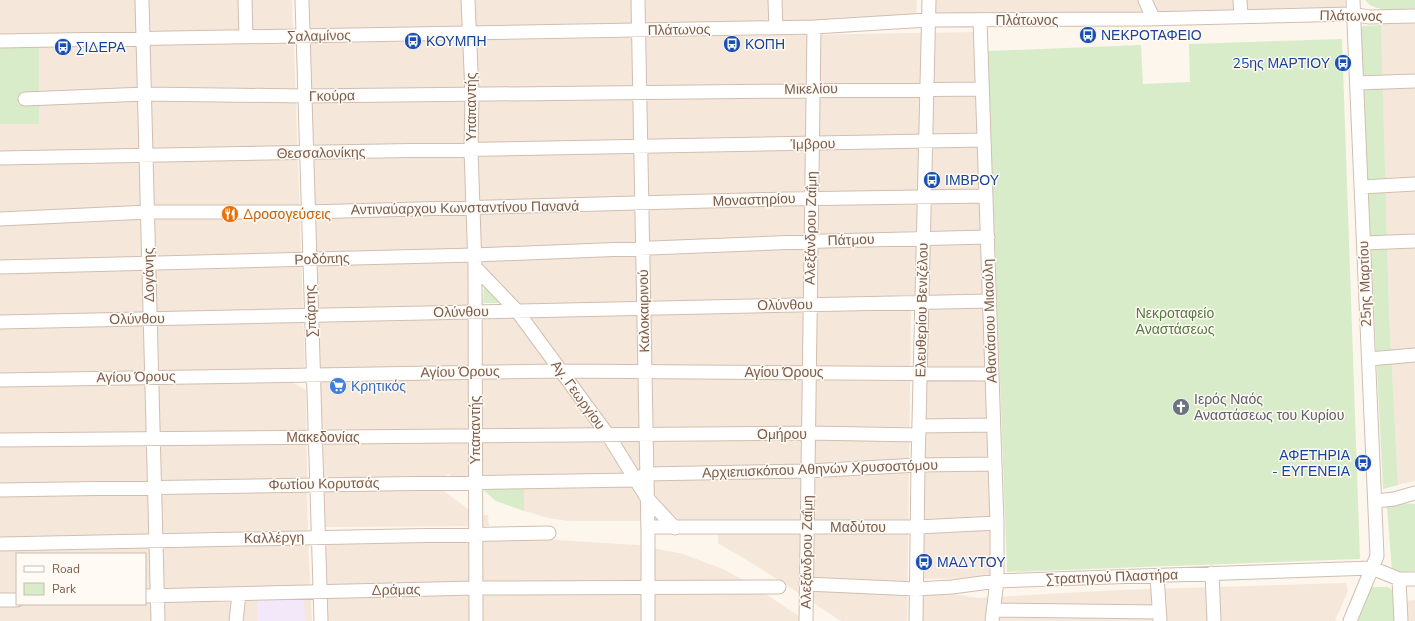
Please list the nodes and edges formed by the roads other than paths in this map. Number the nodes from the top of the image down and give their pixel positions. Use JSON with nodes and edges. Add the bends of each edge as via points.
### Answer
{"nodes":[{"id":1,"x":142,"y":0,"type":"edge"},
{"id":2,"x":245,"y":0,"type":"edge"},
{"id":3,"x":302,"y":0,"type":"edge"},
{"id":4,"x":468,"y":0,"type":"edge"},
{"id":5,"x":638,"y":0,"type":"edge"},
{"id":6,"x":775,"y":0,"type":"edge"},
{"id":7,"x":929,"y":0,"type":"edge"},
{"id":8,"x":1145,"y":0,"type":"edge"},
{"id":9,"x":1240,"y":0,"type":"edge"},
{"id":10,"x":1353,"y":0,"type":"edge"},
{"id":11,"x":1354,"y":14,"type":"junction"},
{"id":12,"x":1241,"y":16,"type":"junction"},
{"id":13,"x":1415,"y":16,"type":"edge"},
{"id":14,"x":1153,"y":18,"type":"junction"},
{"id":15,"x":928,"y":20,"type":"junction"},
{"id":16,"x":980,"y":20,"type":"junction"},
{"id":17,"x":776,"y":28,"type":"junction"},
{"id":18,"x":814,"y":28,"type":"junction"},
{"id":19,"x":639,"y":30,"type":"junction"},
{"id":20,"x":469,"y":33,"type":"junction"},
{"id":21,"x":302,"y":36,"type":"junction"},
{"id":22,"x":246,"y":37,"type":"junction"},
{"id":23,"x":143,"y":38,"type":"junction"},
{"id":24,"x":0,"y":41,"type":"edge"},
{"id":25,"x":1415,"y":81,"type":"edge"},
{"id":26,"x":1356,"y":83,"type":"junction"},
{"id":27,"x":927,"y":88,"type":"junction"},
{"id":28,"x":982,"y":88,"type":"junction"},
{"id":29,"x":813,"y":89,"type":"junction"},
{"id":30,"x":640,"y":93,"type":"junction"},
{"id":31,"x":145,"y":94,"type":"junction"},
{"id":32,"x":472,"y":94,"type":"junction"},
{"id":33,"x":304,"y":96,"type":"junction"},
{"id":34,"x":25,"y":99,"type":"dead end"},
{"id":35,"x":926,"y":140,"type":"junction"},
{"id":36,"x":984,"y":140,"type":"junction"},
{"id":37,"x":812,"y":144,"type":"junction"},
{"id":38,"x":641,"y":146,"type":"junction"},
{"id":39,"x":471,"y":150,"type":"junction"},
{"id":40,"x":306,"y":153,"type":"junction"},
{"id":41,"x":146,"y":155,"type":"junction"},
{"id":42,"x":0,"y":158,"type":"edge"},
{"id":43,"x":1415,"y":184,"type":"edge"},
{"id":44,"x":1361,"y":187,"type":"junction"},
{"id":45,"x":986,"y":196,"type":"junction"},
{"id":46,"x":924,"y":197,"type":"junction"},
{"id":47,"x":812,"y":199,"type":"junction"},
{"id":48,"x":642,"y":204,"type":"junction"},
{"id":49,"x":474,"y":208,"type":"junction"},
{"id":50,"x":148,"y":212,"type":"junction"},
{"id":51,"x":308,"y":212,"type":"junction"},
{"id":52,"x":0,"y":219,"type":"edge"},
{"id":53,"x":988,"y":237,"type":"junction"},
{"id":54,"x":923,"y":238,"type":"junction"},
{"id":55,"x":1415,"y":241,"type":"edge"},
{"id":56,"x":811,"y":242,"type":"junction"},
{"id":57,"x":1364,"y":243,"type":"junction"},
{"id":58,"x":643,"y":248,"type":"junction"},
{"id":59,"x":309,"y":259,"type":"junction"},
{"id":60,"x":475,"y":261,"type":"junction"},
{"id":61,"x":149,"y":263,"type":"junction"},
{"id":62,"x":0,"y":268,"type":"edge"},
{"id":63,"x":990,"y":301,"type":"junction"},
{"id":64,"x":922,"y":302,"type":"junction"},
{"id":65,"x":810,"y":304,"type":"junction"},
{"id":66,"x":643,"y":308,"type":"junction"},
{"id":67,"x":517,"y":311,"type":"junction"},
{"id":68,"x":475,"y":312,"type":"junction"},
{"id":69,"x":311,"y":315,"type":"junction"},
{"id":70,"x":150,"y":318,"type":"junction"},
{"id":71,"x":0,"y":322,"type":"edge"},
{"id":72,"x":1415,"y":355,"type":"edge"},
{"id":73,"x":1369,"y":359,"type":"junction"},
{"id":74,"x":561,"y":371,"type":"junction"},
{"id":75,"x":475,"y":372,"type":"junction"},
{"id":76,"x":809,"y":372,"type":"junction"},
{"id":77,"x":645,"y":373,"type":"junction"},
{"id":78,"x":920,"y":374,"type":"junction"},
{"id":79,"x":992,"y":374,"type":"junction"},
{"id":80,"x":313,"y":375,"type":"junction"},
{"id":81,"x":152,"y":377,"type":"junction"},
{"id":82,"x":0,"y":380,"type":"edge"},
{"id":83,"x":993,"y":425,"type":"junction"},
{"id":84,"x":919,"y":430,"type":"junction"},
{"id":85,"x":808,"y":433,"type":"junction"},
{"id":86,"x":608,"y":435,"type":"junction"},
{"id":87,"x":645,"y":435,"type":"junction"},
{"id":88,"x":476,"y":436,"type":"junction"},
{"id":89,"x":315,"y":437,"type":"junction"},
{"id":90,"x":154,"y":438,"type":"junction"},
{"id":91,"x":0,"y":440,"type":"edge"},
{"id":92,"x":994,"y":464,"type":"junction"},
{"id":93,"x":918,"y":465,"type":"junction"},
{"id":94,"x":808,"y":472,"type":"junction"},
{"id":95,"x":640,"y":477,"type":"junction"},
{"id":96,"x":476,"y":482,"type":"junction"},
{"id":97,"x":316,"y":485,"type":"junction"},
{"id":98,"x":155,"y":487,"type":"junction"},
{"id":99,"x":0,"y":490,"type":"edge"},
{"id":100,"x":1412,"y":496,"type":"edge"},
{"id":101,"x":647,"y":498,"type":"junction"},
{"id":102,"x":1375,"y":501,"type":"junction"},
{"id":103,"x":997,"y":523,"type":"junction"},
{"id":104,"x":648,"y":527,"type":"junction"},
{"id":105,"x":807,"y":527,"type":"junction"},
{"id":106,"x":917,"y":527,"type":"junction"},
{"id":107,"x":675,"y":528,"type":"junction"},
{"id":108,"x":549,"y":533,"type":"dead end"},
{"id":109,"x":475,"y":534,"type":"junction"},
{"id":110,"x":318,"y":537,"type":"junction"},
{"id":111,"x":156,"y":540,"type":"junction"},
{"id":112,"x":0,"y":544,"type":"edge"},
{"id":113,"x":45,"y":548,"type":"edge"},
{"id":114,"x":1372,"y":568,"type":"junction"},
{"id":115,"x":1212,"y":573,"type":"junction"},
{"id":116,"x":1157,"y":576,"type":"junction"},
{"id":117,"x":1399,"y":579,"type":"junction"},
{"id":118,"x":1415,"y":579,"type":"edge"},
{"id":119,"x":997,"y":581,"type":"junction"},
{"id":120,"x":806,"y":584,"type":"junction"},
{"id":121,"x":648,"y":587,"type":"junction"},
{"id":122,"x":778,"y":587,"type":"dead end"},
{"id":123,"x":475,"y":588,"type":"junction"},
{"id":124,"x":916,"y":589,"type":"junction"},
{"id":125,"x":320,"y":592,"type":"junction"},
{"id":126,"x":239,"y":594,"type":"junction"},
{"id":127,"x":151,"y":596,"type":"edge"},
{"id":128,"x":0,"y":600,"type":"edge"},
{"id":129,"x":16,"y":600,"type":"edge"},
{"id":130,"x":994,"y":616,"type":"edge"},
{"id":131,"x":1054,"y":616,"type":"edge"},
{"id":132,"x":1123,"y":616,"type":"edge"},
{"id":133,"x":1159,"y":616,"type":"edge"},
{"id":134,"x":158,"y":621,"type":"edge"},
{"id":135,"x":236,"y":621,"type":"edge"},
{"id":136,"x":321,"y":621,"type":"edge"},
{"id":137,"x":476,"y":621,"type":"edge"},
{"id":138,"x":648,"y":621,"type":"edge"},
{"id":139,"x":806,"y":621,"type":"edge"},
{"id":140,"x":916,"y":621,"type":"edge"},
{"id":141,"x":1214,"y":621,"type":"edge"},
{"id":142,"x":1350,"y":621,"type":"edge"},
{"id":143,"x":1401,"y":621,"type":"edge"}],
"edges":[{"from":1,"to":23,"type":"street","name":"Δογάνης"},
{"from":2,"to":22,"type":"street"},
{"from":3,"to":21,"type":"street","name":"Σπάρτης"},
{"from":4,"to":20,"type":"street","name":"Υπαπαντής"},
{"from":5,"to":19,"type":"street","name":"Καλοκαιρινού"},
{"from":6,"to":17,"type":"street"},
{"from":7,"to":15,"type":"street","name":"Ελευθερίου Βενιζέλου"},
{"from":8,"to":14,"type":"street"},
{"from":9,"to":12,"type":"street"},
{"from":10,"to":11,"type":"street","name":"25ης Μαρτίου"},
{"from":11,"to":12,"type":"street","name":"Πλάτωνος"},
{"from":11,"to":13,"type":"street","name":"Πλάτωνος","via":[[1368,17]]},
{"from":11,"to":26,"type":"street","name":"25ης Μαρτίου"},
{"from":12,"to":14,"type":"street","name":"Πλάτωνος"},
{"from":14,"to":16,"type":"street","name":"Πλάτωνος"},
{"from":15,"to":16,"type":"street","name":"Πλάτωνος"},
{"from":15,"to":18,"type":"street","name":"Πλάτωνος"},
{"from":15,"to":27,"type":"street","name":"Ελευθερίου Βενιζέλου"},
{"from":16,"to":28,"type":"street","name":"Αθανάσιου Μιαούλη"},
{"from":17,"to":18,"type":"street","name":"Πλάτωνος"},
{"from":17,"to":19,"type":"street","name":"Πλάτωνος"},
{"from":18,"to":29,"type":"street","name":"Αλεξάνδρου Ζαΐμη"},
{"from":19,"to":20,"type":"street","name":"Σαλαμίνος"},
{"from":19,"to":30,"type":"street","name":"Καλοκαιρινού"},
{"from":20,"to":21,"type":"street","name":"Σαλαμίνος"},
{"from":20,"to":32,"type":"street","name":"Υπαπαντής"},
{"from":21,"to":22,"type":"street","name":"Σαλαμίνος"},
{"from":21,"to":33,"type":"street","name":"Σπάρτης"},
{"from":22,"to":23,"type":"street","name":"Σαλαμίνος"},
{"from":23,"to":24,"type":"street","name":"Σαλαμίνος"},
{"from":23,"to":31,"type":"street","name":"Δογάνης"},
{"from":25,"to":26,"type":"street"},
{"from":26,"to":44,"type":"street","name":"25ης Μαρτίου"},
{"from":27,"to":28,"type":"street","name":"Μικελίου"},
{"from":27,"to":29,"type":"street","name":"Μικελίου"},
{"from":27,"to":35,"type":"street","name":"Ελευθερίου Βενιζέλου"},
{"from":28,"to":36,"type":"street","name":"Αθανάσιου Μιαούλη"},
{"from":29,"to":30,"type":"street","name":"Μικελίου"},
{"from":29,"to":37,"type":"street","name":"Αλεξάνδρου Ζαΐμη"},
{"from":30,"to":32,"type":"street","name":"Γκούρα"},
{"from":30,"to":38,"type":"street","name":"Καλοκαιρινού"},
{"from":31,"to":33,"type":"street","name":"Γκούρα"},
{"from":31,"to":34,"type":"street","name":"Γκούρα"},
{"from":31,"to":41,"type":"street","name":"Δογάνης"},
{"from":32,"to":33,"type":"street","name":"Γκούρα"},
{"from":32,"to":39,"type":"street","name":"Υπαπαντής"},
{"from":33,"to":40,"type":"street","name":"Σπάρτης"},
{"from":35,"to":36,"type":"street","name":"Ίμβρου"},
{"from":35,"to":37,"type":"street","name":"Ίμβρου"},
{"from":35,"to":46,"type":"street","name":"Ελευθερίου Βενιζέλου"},
{"from":36,"to":45,"type":"street","name":"Αθανάσιου Μιαούλη"},
{"from":37,"to":38,"type":"street","name":"Ίμβρου"},
{"from":37,"to":47,"type":"street","name":"Αλεξάνδρου Ζαΐμη"},
{"from":38,"to":39,"type":"street","name":"Θεσσαλονίκης"},
{"from":38,"to":48,"type":"street","name":"Καλοκαιρινού"},
{"from":39,"to":40,"type":"street","name":"Θεσσαλονίκης"},
{"from":39,"to":49,"type":"street","name":"Υπαπαντής"},
{"from":40,"to":41,"type":"street","name":"Θεσσαλονίκης"},
{"from":40,"to":51,"type":"street","name":"Σπάρτης"},
{"from":41,"to":42,"type":"street","name":"Θεσσαλονίκης"},
{"from":41,"to":50,"type":"street","name":"Δογάνης"},
{"from":43,"to":44,"type":"street"},
{"from":44,"to":57,"type":"street","name":"25ης Μαρτίου"},
{"from":45,"to":46,"type":"street","name":"Μοναστηρίου"},
{"from":45,"to":53,"type":"street","name":"Αθανάσιου Μιαούλη"},
{"from":46,"to":47,"type":"street","name":"Μοναστηρίου"},
{"from":46,"to":54,"type":"street","name":"Ελευθερίου Βενιζέλου"},
{"from":47,"to":48,"type":"street","name":"Μοναστηρίου"},
{"from":47,"to":56,"type":"street","name":"Αλεξάνδρου Ζαΐμη"},
{"from":48,"to":49,"type":"street","name":"Αντιναύαρχου Κωνσταντίνου Πανανά"},
{"from":48,"to":58,"type":"street","name":"Καλοκαιρινού"},
{"from":49,"to":51,"type":"street","name":"Αντιναύαρχου Κωνσταντίνου Πανανά"},
{"from":49,"to":60,"type":"street","name":"Υπαπαντής"},
{"from":50,"to":51,"type":"street","name":"Αντιναύαρχου Κωνσταντίνου Πανανά"},
{"from":50,"to":52,"type":"street","name":"Αντιναύαρχου Κωνσταντίνου Πανανά"},
{"from":50,"to":61,"type":"street","name":"Δογάνης"},
{"from":51,"to":59,"type":"street","name":"Σπάρτης"},
{"from":53,"to":54,"type":"street","name":"Πάτμου"},
{"from":53,"to":63,"type":"street","name":"Αθανάσιου Μιαούλη"},
{"from":54,"to":56,"type":"street","name":"Πάτμου"},
{"from":54,"to":64,"type":"street","name":"Ελευθερίου Βενιζέλου"},
{"from":55,"to":57,"type":"street"},
{"from":56,"to":58,"type":"street","name":"Πάτμου"},
{"from":56,"to":65,"type":"street","name":"Αλεξάνδρου Ζαΐμη"},
{"from":57,"to":73,"type":"street","name":"25ης Μαρτίου"},
{"from":58,"to":60,"type":"street","name":"Ροδόπης"},
{"from":58,"to":66,"type":"street","name":"Καλοκαιρινού"},
{"from":59,"to":60,"type":"street","name":"Ροδόπης"},
{"from":59,"to":61,"type":"street","name":"Ροδόπης"},
{"from":59,"to":69,"type":"street","name":"Σπάρτης"},
{"from":60,"to":67,"type":"street","name":"Αγ. Γεωργίου"},
{"from":60,"to":68,"type":"street","name":"Υπαπαντής"},
{"from":61,"to":62,"type":"street","name":"Ροδόπης"},
{"from":61,"to":70,"type":"street","name":"Δογάνης"},
{"from":63,"to":64,"type":"street","name":"Ολύνθου"},
{"from":63,"to":79,"type":"street","name":"Αθανάσιου Μιαούλη"},
{"from":64,"to":65,"type":"street","name":"Ολύνθου"},
{"from":64,"to":78,"type":"street","name":"Ελευθερίου Βενιζέλου"},
{"from":65,"to":66,"type":"street","name":"Ολύνθου"},
{"from":65,"to":76,"type":"street","name":"Αλεξάνδρου Ζαΐμη"},
{"from":66,"to":67,"type":"street","name":"Ολύνθου"},
{"from":66,"to":77,"type":"street","name":"Καλοκαιρινού"},
{"from":67,"to":68,"type":"street","name":"Ολύνθου"},
{"from":67,"to":74,"type":"street","name":"Αγ. Γεωργίου"},
{"from":68,"to":69,"type":"street","name":"Ολύνθου"},
{"from":68,"to":75,"type":"street","name":"Υπαπαντής"},
{"from":69,"to":70,"type":"street","name":"Ολύνθου"},
{"from":69,"to":80,"type":"street","name":"Σπάρτης"},
{"from":70,"to":71,"type":"street","name":"Ολύνθου"},
{"from":70,"to":81,"type":"street","name":"Δογάνης"},
{"from":72,"to":73,"type":"street"},
{"from":73,"to":102,"type":"street","name":"25ης Μαρτίου"},
{"from":74,"to":75,"type":"street","name":"Αγίου Όρους"},
{"from":74,"to":77,"type":"street","name":"Αγίου Όρους"},
{"from":74,"to":86,"type":"street","name":"Αγ. Γεωργίου"},
{"from":75,"to":80,"type":"street","name":"Αγίου Όρους"},
{"from":75,"to":88,"type":"street","name":"Υπαπαντής"},
{"from":76,"to":77,"type":"street","name":"Αγίου Όρους"},
{"from":76,"to":78,"type":"street","name":"Αγίου Όρους"},
{"from":76,"to":85,"type":"street","name":"Αλεξάνδρου Ζαΐμη"},
{"from":77,"to":87,"type":"street","name":"Καλοκαιρινού"},
{"from":78,"to":79,"type":"street","name":"Αγίου Όρους"},
{"from":78,"to":84,"type":"street","name":"Ελευθερίου Βενιζέλου"},
{"from":79,"to":83,"type":"street","name":"Αθανάσιου Μιαούλη"},
{"from":80,"to":81,"type":"street","name":"Αγίου Όρους"},
{"from":80,"to":89,"type":"street","name":"Σπάρτης"},
{"from":81,"to":82,"type":"street","name":"Αγίου Όρους"},
{"from":81,"to":90,"type":"street","name":"Δογάνης"},
{"from":83,"to":84,"type":"street","name":"Ομήρου"},
{"from":83,"to":92,"type":"street","name":"Αθανάσιου Μιαούλη"},
{"from":84,"to":85,"type":"street","name":"Ομήρου"},
{"from":84,"to":93,"type":"street","name":"Ελευθερίου Βενιζέλου"},
{"from":85,"to":87,"type":"street","name":"Ομήρου"},
{"from":85,"to":94,"type":"street","name":"Αλεξάνδρου Ζαΐμη"},
{"from":86,"to":87,"type":"street","name":"Μακεδονίας"},
{"from":86,"to":88,"type":"street","name":"Μακεδονίας"},
{"from":86,"to":95,"type":"street","name":"Αγ. Γεωργίου"},
{"from":87,"to":95,"type":"street","name":"Καλοκαιρινού"},
{"from":88,"to":89,"type":"street","name":"Μακεδονίας"},
{"from":88,"to":96,"type":"street","name":"Υπαπαντής"},
{"from":89,"to":90,"type":"street","name":"Μακεδονίας"},
{"from":89,"to":97,"type":"street","name":"Σπάρτης"},
{"from":90,"to":91,"type":"street","name":"Μακεδονίας"},
{"from":90,"to":98,"type":"street","name":"Δογάνης"},
{"from":92,"to":93,"type":"street","name":"Αρχιεπισκόπου Αθηνών Χρυσοστόμου"},
{"from":92,"to":103,"type":"street","name":"Αθανάσιου Μιαούλη"},
{"from":93,"to":94,"type":"street","name":"Αρχιεπισκόπου Αθηνών Χρυσοστόμου"},
{"from":93,"to":106,"type":"street","name":"Ελευθερίου Βενιζέλου"},
{"from":94,"to":95,"type":"street","name":"Αρχιεπισκόπου Αθηνών Χρυσοστόμου"},
{"from":94,"to":105,"type":"street","name":"Αλεξάνδρου Ζαΐμη"},
{"from":95,"to":96,"type":"street","name":"Φωτίου Κορυτσάς"},
{"from":95,"to":101,"type":"street","name":"Αγ. Γεωργίου"},
{"from":96,"to":97,"type":"street","name":"Φωτίου Κορυτσάς"},
{"from":96,"to":109,"type":"street","name":"Υπαπαντής"},
{"from":97,"to":98,"type":"street","name":"Φωτίου Κορυτσάς"},
{"from":97,"to":110,"type":"street","name":"Σπάρτης"},
{"from":98,"to":99,"type":"street","name":"Φωτίου Κορυτσάς"},
{"from":98,"to":111,"type":"street","name":"Δογάνης"},
{"from":100,"to":102,"type":"street"},
{"from":101,"to":104,"type":"street"},
{"from":101,"to":107,"type":"street","name":"Αγ. Γεωργίου"},
{"from":102,"to":114,"type":"street","name":"25ης Μαρτίου","via":[[1377,556]]},
{"from":103,"to":106,"type":"street","name":"Μαδύτου"},
{"from":103,"to":119,"type":"street","name":"Αθανάσιου Μιαούλη"},
{"from":104,"to":107,"type":"street","name":"Μαδύτου"},
{"from":104,"to":121,"type":"street"},
{"from":105,"to":106,"type":"street","name":"Μαδύτου"},
{"from":105,"to":107,"type":"street","name":"Μαδύτου"},
{"from":105,"to":120,"type":"street","name":"Αλεξάνδρου Ζαΐμη"},
{"from":106,"to":124,"type":"street","name":"Ελευθερίου Βενιζέλου"},
{"from":108,"to":109,"type":"street","name":"Καλλέργη"},
{"from":109,"to":110,"type":"street","name":"Καλλέργη"},
{"from":109,"to":123,"type":"street","name":"Υπαπαντής"},
{"from":110,"to":111,"type":"street","name":"Καλλέργη"},
{"from":110,"to":125,"type":"street","name":"Σπάρτης"},
{"from":111,"to":113,"type":"street","name":"Καλλέργη"},
{"from":111,"to":127,"type":"street","name":"Δογάνης"},
{"from":112,"to":113,"type":"street","name":"Καλλέργη"},
{"from":114,"to":115,"type":"street","name":"Στρατηγού Πλαστήρα"},
{"from":114,"to":117,"type":"street","name":"Στρατηγού Πλαστήρα"},
{"from":114,"to":142,"type":"street","name":"25ης Μαρτίου"},
{"from":115,"to":116,"type":"street","name":"Στρατηγού Πλαστήρα"},
{"from":115,"to":141,"type":"street"},
{"from":116,"to":119,"type":"street","name":"Στρατηγού Πλαστήρα"},
{"from":116,"to":133,"type":"street"},
{"from":117,"to":118,"type":"street","name":"Στρατηγού Πλαστήρα"},
{"from":117,"to":143,"type":"street"},
{"from":119,"to":124,"type":"street","name":"Στρατηγού Πλαστήρα"},
{"from":119,"to":130,"type":"street","name":"Αθανάσιου Μιαούλη"},
{"from":120,"to":124,"type":"street","name":"Στρατηγού Πλαστήρα"},
{"from":120,"to":139,"type":"street","name":"Αλεξάνδρου Ζαΐμη"},
{"from":121,"to":122,"type":"street"},
{"from":121,"to":123,"type":"street","name":"Δράμας"},
{"from":121,"to":138,"type":"street"},
{"from":123,"to":125,"type":"street","name":"Δράμας"},
{"from":123,"to":137,"type":"street","name":"Υπαπαντής"},
{"from":124,"to":140,"type":"street","name":"Ελευθερίου Βενιζέλου"},
{"from":125,"to":126,"type":"street","name":"Δράμας"},
{"from":125,"to":136,"type":"street","name":"Σπάρτης"},
{"from":126,"to":127,"type":"street","name":"Δράμας"},
{"from":126,"to":135,"type":"street"},
{"from":127,"to":134,"type":"street","name":"Δογάνης"},
{"from":128,"to":129,"type":"street"},
{"from":130,"to":131,"type":"street"},
{"from":131,"to":132,"type":"street"},
{"from":132,"to":133,"type":"street"}]}
